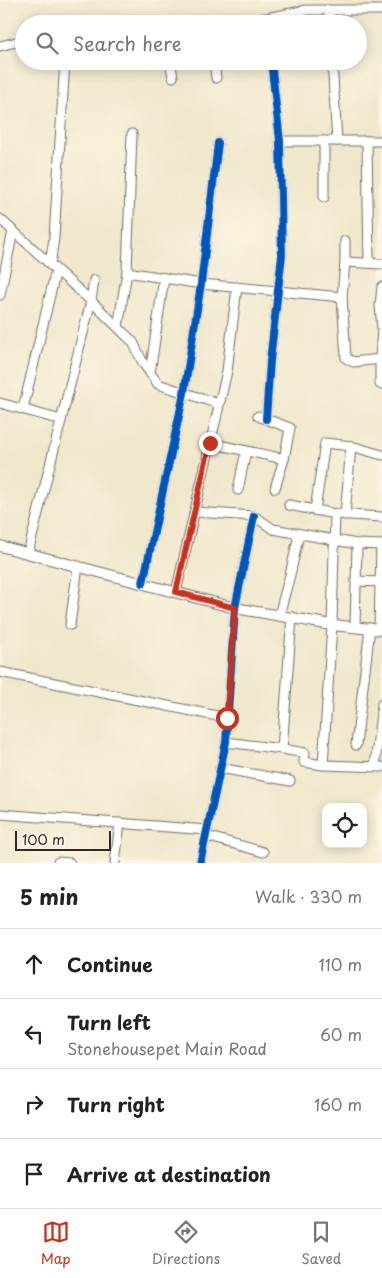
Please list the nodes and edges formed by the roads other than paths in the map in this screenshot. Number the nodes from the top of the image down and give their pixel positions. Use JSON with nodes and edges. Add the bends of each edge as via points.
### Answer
{"nodes":[{"id":1,"x":306,"y":0,"type":"edge"},
{"id":2,"x":307,"y":10,"type":"junction"},
{"id":3,"x":329,"y":10,"type":"junction"},
{"id":4,"x":382,"y":10,"type":"edge"},
{"id":5,"x":289,"y":15,"type":"edge"},
{"id":6,"x":329,"y":15,"type":"edge"},
{"id":7,"x":15,"y":42,"type":"edge"},
{"id":8,"x":0,"y":46,"type":"edge"},
{"id":9,"x":64,"y":70,"type":"edge"},
{"id":10,"x":171,"y":70,"type":"edge"},
{"id":11,"x":215,"y":70,"type":"edge"},
{"id":12,"x":273,"y":70,"type":"edge"},
{"id":13,"x":333,"y":70,"type":"edge"},
{"id":14,"x":172,"y":77,"type":"dead end"},
{"id":15,"x":216,"y":78,"type":"dead end"},
{"id":16,"x":132,"y":134,"type":"dead end"},
{"id":17,"x":280,"y":141,"type":"junction"},
{"id":18,"x":324,"y":141,"type":"junction"},
{"id":19,"x":337,"y":141,"type":"junction"},
{"id":20,"x":367,"y":141,"type":"junction"},
{"id":21,"x":382,"y":141,"type":"edge"},
{"id":22,"x":218,"y":143,"type":"dead end"},
{"id":23,"x":324,"y":197,"type":"dead end"},
{"id":24,"x":0,"y":219,"type":"edge"},
{"id":25,"x":13,"y":231,"type":"junction"},
{"id":26,"x":345,"y":241,"type":"dead end"},
{"id":27,"x":345,"y":262,"type":"junction"},
{"id":28,"x":369,"y":263,"type":"junction"},
{"id":29,"x":382,"y":264,"type":"edge"},
{"id":30,"x":53,"y":267,"type":"junction"},
{"id":31,"x":127,"y":272,"type":"junction"},
{"id":32,"x":164,"y":278,"type":"junction"},
{"id":33,"x":94,"y":280,"type":"dead end"},
{"id":34,"x":201,"y":284,"type":"junction"},
{"id":35,"x":237,"y":287,"type":"junction"},
{"id":36,"x":382,"y":287,"type":"edge"},
{"id":37,"x":278,"y":291,"type":"junction"},
{"id":38,"x":0,"y":295,"type":"edge"},
{"id":39,"x":342,"y":297,"type":"junction"},
{"id":40,"x":91,"y":301,"type":"junction"},
{"id":41,"x":118,"y":327,"type":"junction"},
{"id":42,"x":380,"y":359,"type":"junction"},
{"id":43,"x":150,"y":373,"type":"junction"},
{"id":44,"x":380,"y":384,"type":"dead end"},
{"id":45,"x":184,"y":393,"type":"junction"},
{"id":46,"x":0,"y":403,"type":"edge"},
{"id":47,"x":220,"y":404,"type":"junction"},
{"id":48,"x":23,"y":409,"type":"junction"},
{"id":49,"x":61,"y":420,"type":"junction"},
{"id":50,"x":210,"y":443,"type":"junction"},
{"id":51,"x":351,"y":446,"type":"junction"},
{"id":52,"x":246,"y":451,"type":"junction"},
{"id":53,"x":382,"y":455,"type":"edge"},
{"id":54,"x":284,"y":459,"type":"junction"},
{"id":55,"x":275,"y":488,"type":"dead end"},
{"id":56,"x":238,"y":490,"type":"dead end"},
{"id":57,"x":289,"y":505,"type":"dead end"},
{"id":58,"x":315,"y":510,"type":"junction"},
{"id":59,"x":195,"y":512,"type":"junction"},
{"id":60,"x":335,"y":514,"type":"junction"},
{"id":61,"x":345,"y":515,"type":"junction"},
{"id":62,"x":254,"y":516,"type":"junction"},
{"id":63,"x":382,"y":517,"type":"edge"},
{"id":64,"x":299,"y":534,"type":"junction"},
{"id":65,"x":334,"y":541,"type":"junction"},
{"id":66,"x":357,"y":544,"type":"junction"},
{"id":67,"x":381,"y":545,"type":"edge"},
{"id":68,"x":0,"y":546,"type":"edge"},
{"id":69,"x":28,"y":553,"type":"junction"},
{"id":70,"x":78,"y":566,"type":"junction"},
{"id":71,"x":356,"y":581,"type":"junction"},
{"id":72,"x":381,"y":582,"type":"edge"},
{"id":73,"x":142,"y":583,"type":"junction"},
{"id":74,"x":176,"y":592,"type":"junction"},
{"id":75,"x":235,"y":608,"type":"junction"},
{"id":76,"x":279,"y":615,"type":"junction"},
{"id":77,"x":292,"y":617,"type":"junction"},
{"id":78,"x":70,"y":625,"type":"dead end"},
{"id":79,"x":332,"y":625,"type":"junction"},
{"id":80,"x":355,"y":627,"type":"junction"},
{"id":81,"x":377,"y":629,"type":"edge"},
{"id":82,"x":0,"y":672,"type":"edge"},
{"id":83,"x":382,"y":704,"type":"edge"},
{"id":84,"x":227,"y":718,"type":"junction"},
{"id":85,"x":226,"y":742,"type":"junction"},
{"id":86,"x":356,"y":745,"type":"dead end"},
{"id":87,"x":282,"y":749,"type":"junction"},
{"id":88,"x":323,"y":765,"type":"junction"},
{"id":89,"x":378,"y":766,"type":"edge"},
{"id":90,"x":220,"y":768,"type":"junction"},
{"id":91,"x":290,"y":781,"type":"dead end"},
{"id":92,"x":0,"y":814,"type":"edge"},
{"id":93,"x":120,"y":824,"type":"junction"},
{"id":94,"x":206,"y":833,"type":"junction"},
{"id":95,"x":263,"y":852,"type":"dead end"},
{"id":96,"x":58,"y":863,"type":"edge"},
{"id":97,"x":70,"y":863,"type":"edge"},
{"id":98,"x":115,"y":863,"type":"edge"},
{"id":99,"x":200,"y":863,"type":"edge"}],
"edges":[{"from":1,"to":2,"type":"street"},
{"from":2,"to":3,"type":"street"},
{"from":2,"to":5,"type":"street"},
{"from":3,"to":4,"type":"street"},
{"from":3,"to":6,"type":"street"},
{"from":7,"to":8,"type":"street"},
{"from":9,"to":30,"type":"street"},
{"from":10,"to":14,"type":"street"},
{"from":11,"to":15,"type":"street"},
{"from":12,"to":17,"type":"street"},
{"from":13,"to":19,"type":"street"},
{"from":16,"to":31,"type":"street"},
{"from":17,"to":18,"type":"street"},
{"from":17,"to":37,"type":"street","via":[[282,255]]},
{"from":18,"to":19,"type":"street"},
{"from":18,"to":23,"type":"street"},
{"from":19,"to":20,"type":"street"},
{"from":20,"to":21,"type":"street"},
{"from":20,"to":28,"type":"street"},
{"from":22,"to":34,"type":"street"},
{"from":24,"to":25,"type":"street"},
{"from":25,"to":30,"type":"street"},
{"from":25,"to":38,"type":"street"},
{"from":26,"to":27,"type":"street"},
{"from":27,"to":28,"type":"street"},
{"from":27,"to":39,"type":"street"},
{"from":28,"to":29,"type":"street"},
{"from":30,"to":40,"type":"street"},
{"from":30,"to":48,"type":"street"},
{"from":31,"to":32,"type":"street"},
{"from":31,"to":41,"type":"street"},
{"from":32,"to":34,"type":"street"},
{"from":32,"to":43,"type":"street"},
{"from":33,"to":40,"type":"street"},
{"from":34,"to":35,"type":"street"},
{"from":34,"to":45,"type":"street"},
{"from":35,"to":37,"type":"street"},
{"from":35,"to":47,"type":"street"},
{"from":36,"to":42,"type":"street"},
{"from":37,"to":39,"type":"street"},
{"from":37,"to":54,"type":"street","via":[[262,418],[290,428]]},
{"from":39,"to":42,"type":"street","via":[[346,358],[353,362]]},
{"from":40,"to":41,"type":"street"},
{"from":40,"to":49,"type":"street"},
{"from":41,"to":43,"type":"street","via":[[133,342]]},
{"from":42,"to":44,"type":"street"},
{"from":43,"to":45,"type":"street","via":[[158,384]]},
{"from":45,"to":47,"type":"street"},
{"from":45,"to":73,"type":"street"},
{"from":46,"to":48,"type":"street"},
{"from":47,"to":50,"type":"street"},
{"from":48,"to":49,"type":"street"},
{"from":49,"to":69,"type":"street"},
{"from":50,"to":52,"type":"street"},
{"from":50,"to":59,"type":"street"},
{"from":51,"to":53,"type":"street"},
{"from":51,"to":58,"type":"street","via":[[325,443]]},
{"from":51,"to":61,"type":"street"},
{"from":52,"to":54,"type":"street"},
{"from":52,"to":56,"type":"street"},
{"from":54,"to":55,"type":"street"},
{"from":57,"to":58,"type":"street"},
{"from":58,"to":60,"type":"street"},
{"from":59,"to":62,"type":"street"},
{"from":59,"to":74,"type":"street"},
{"from":60,"to":61,"type":"street"},
{"from":60,"to":65,"type":"street"},
{"from":61,"to":63,"type":"street"},
{"from":62,"to":64,"type":"street","via":[[273,529]]},
{"from":62,"to":75,"type":"street"},
{"from":64,"to":65,"type":"street"},
{"from":64,"to":76,"type":"street"},
{"from":65,"to":66,"type":"street"},
{"from":65,"to":79,"type":"street"},
{"from":66,"to":67,"type":"street"},
{"from":66,"to":71,"type":"street"},
{"from":67,"to":72,"type":"street"},
{"from":68,"to":69,"type":"main road"},
{"from":69,"to":70,"type":"main road"},
{"from":70,"to":73,"type":"main road"},
{"from":70,"to":78,"type":"street"},
{"from":71,"to":72,"type":"street"},
{"from":71,"to":80,"type":"street"},
{"from":72,"to":81,"type":"street"},
{"from":73,"to":74,"type":"main road"},
{"from":74,"to":75,"type":"main road"},
{"from":75,"to":76,"type":"main road"},
{"from":75,"to":84,"type":"street"},
{"from":76,"to":77,"type":"main road"},
{"from":77,"to":79,"type":"main road"},
{"from":77,"to":87,"type":"street"},
{"from":79,"to":80,"type":"main road"},
{"from":79,"to":88,"type":"street"},
{"from":80,"to":81,"type":"main road"},
{"from":81,"to":86,"type":"street"},
{"from":82,"to":84,"type":"street"},
{"from":83,"to":89,"type":"street"},
{"from":84,"to":85,"type":"street"},
{"from":85,"to":87,"type":"street"},
{"from":85,"to":90,"type":"street"},
{"from":87,"to":88,"type":"street","via":[[305,753],[304,762]]},
{"from":88,"to":89,"type":"street"},
{"from":90,"to":91,"type":"street"},
{"from":90,"to":94,"type":"street"},
{"from":92,"to":93,"type":"street"},
{"from":93,"to":94,"type":"street"},
{"from":93,"to":98,"type":"street"},
{"from":94,"to":95,"type":"street"},
{"from":94,"to":99,"type":"street"},
{"from":96,"to":97,"type":"street"}]}
